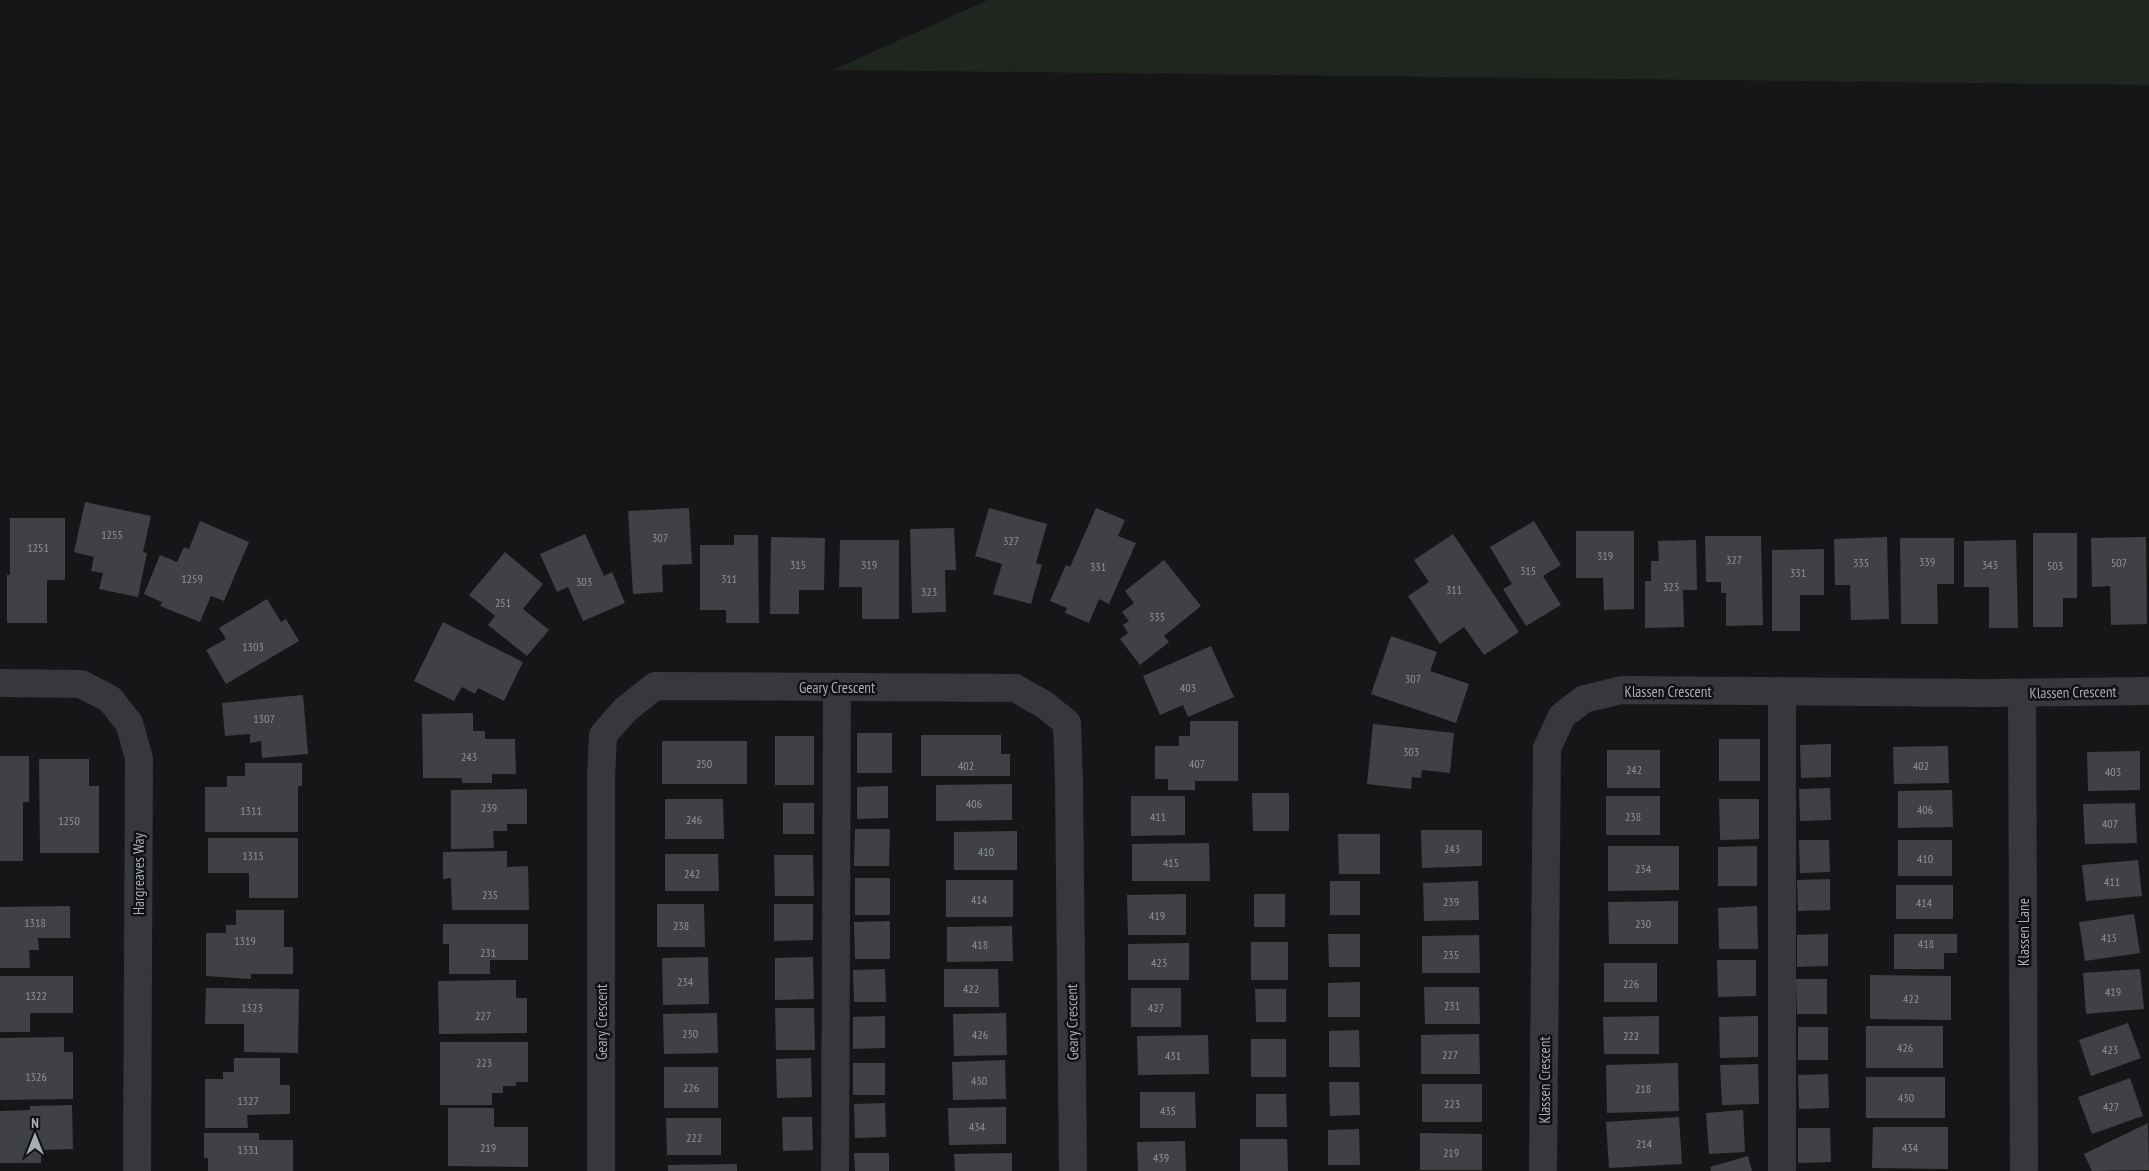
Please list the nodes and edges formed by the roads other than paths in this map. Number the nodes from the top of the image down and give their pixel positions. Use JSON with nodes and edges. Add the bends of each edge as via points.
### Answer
{"nodes":[{"id":1,"x":0,"y":684,"type":"edge"},
{"id":2,"x":837,"y":687,"type":"junction"},
{"id":3,"x":1782,"y":691,"type":"junction"},
{"id":4,"x":2149,"y":691,"type":"edge"},
{"id":5,"x":2022,"y":692,"type":"junction"},
{"id":6,"x":137,"y":1171,"type":"edge"},
{"id":7,"x":601,"y":1171,"type":"edge"},
{"id":8,"x":835,"y":1171,"type":"edge"},
{"id":9,"x":1073,"y":1171,"type":"edge"},
{"id":10,"x":1543,"y":1171,"type":"edge"},
{"id":11,"x":1782,"y":1171,"type":"edge"},
{"id":12,"x":2024,"y":1171,"type":"edge"}],
"edges":[{"from":1,"to":6,"type":"street","name":"Hargreaves Way","via":[[81,684],[110,699],[129,722],[139,758]]},
{"from":2,"to":7,"type":"street","name":"Geary Crescent","via":[[655,686],[625,710],[604,735],[601,778]]},
{"from":2,"to":8,"type":"street"},
{"from":2,"to":9,"type":"street","name":"Geary Crescent","via":[[1015,688],[1067,722]]},
{"from":3,"to":5,"type":"street","name":"Klassen Crescent"},
{"from":3,"to":10,"type":"street","name":"Klassen Crescent","via":[[1622,690],[1584,699],[1562,716],[1546,748]]},
{"from":3,"to":11,"type":"street"},
{"from":4,"to":5,"type":"street","name":"Klassen Crescent"},
{"from":5,"to":12,"type":"street","name":"Klassen Lane"}]}
